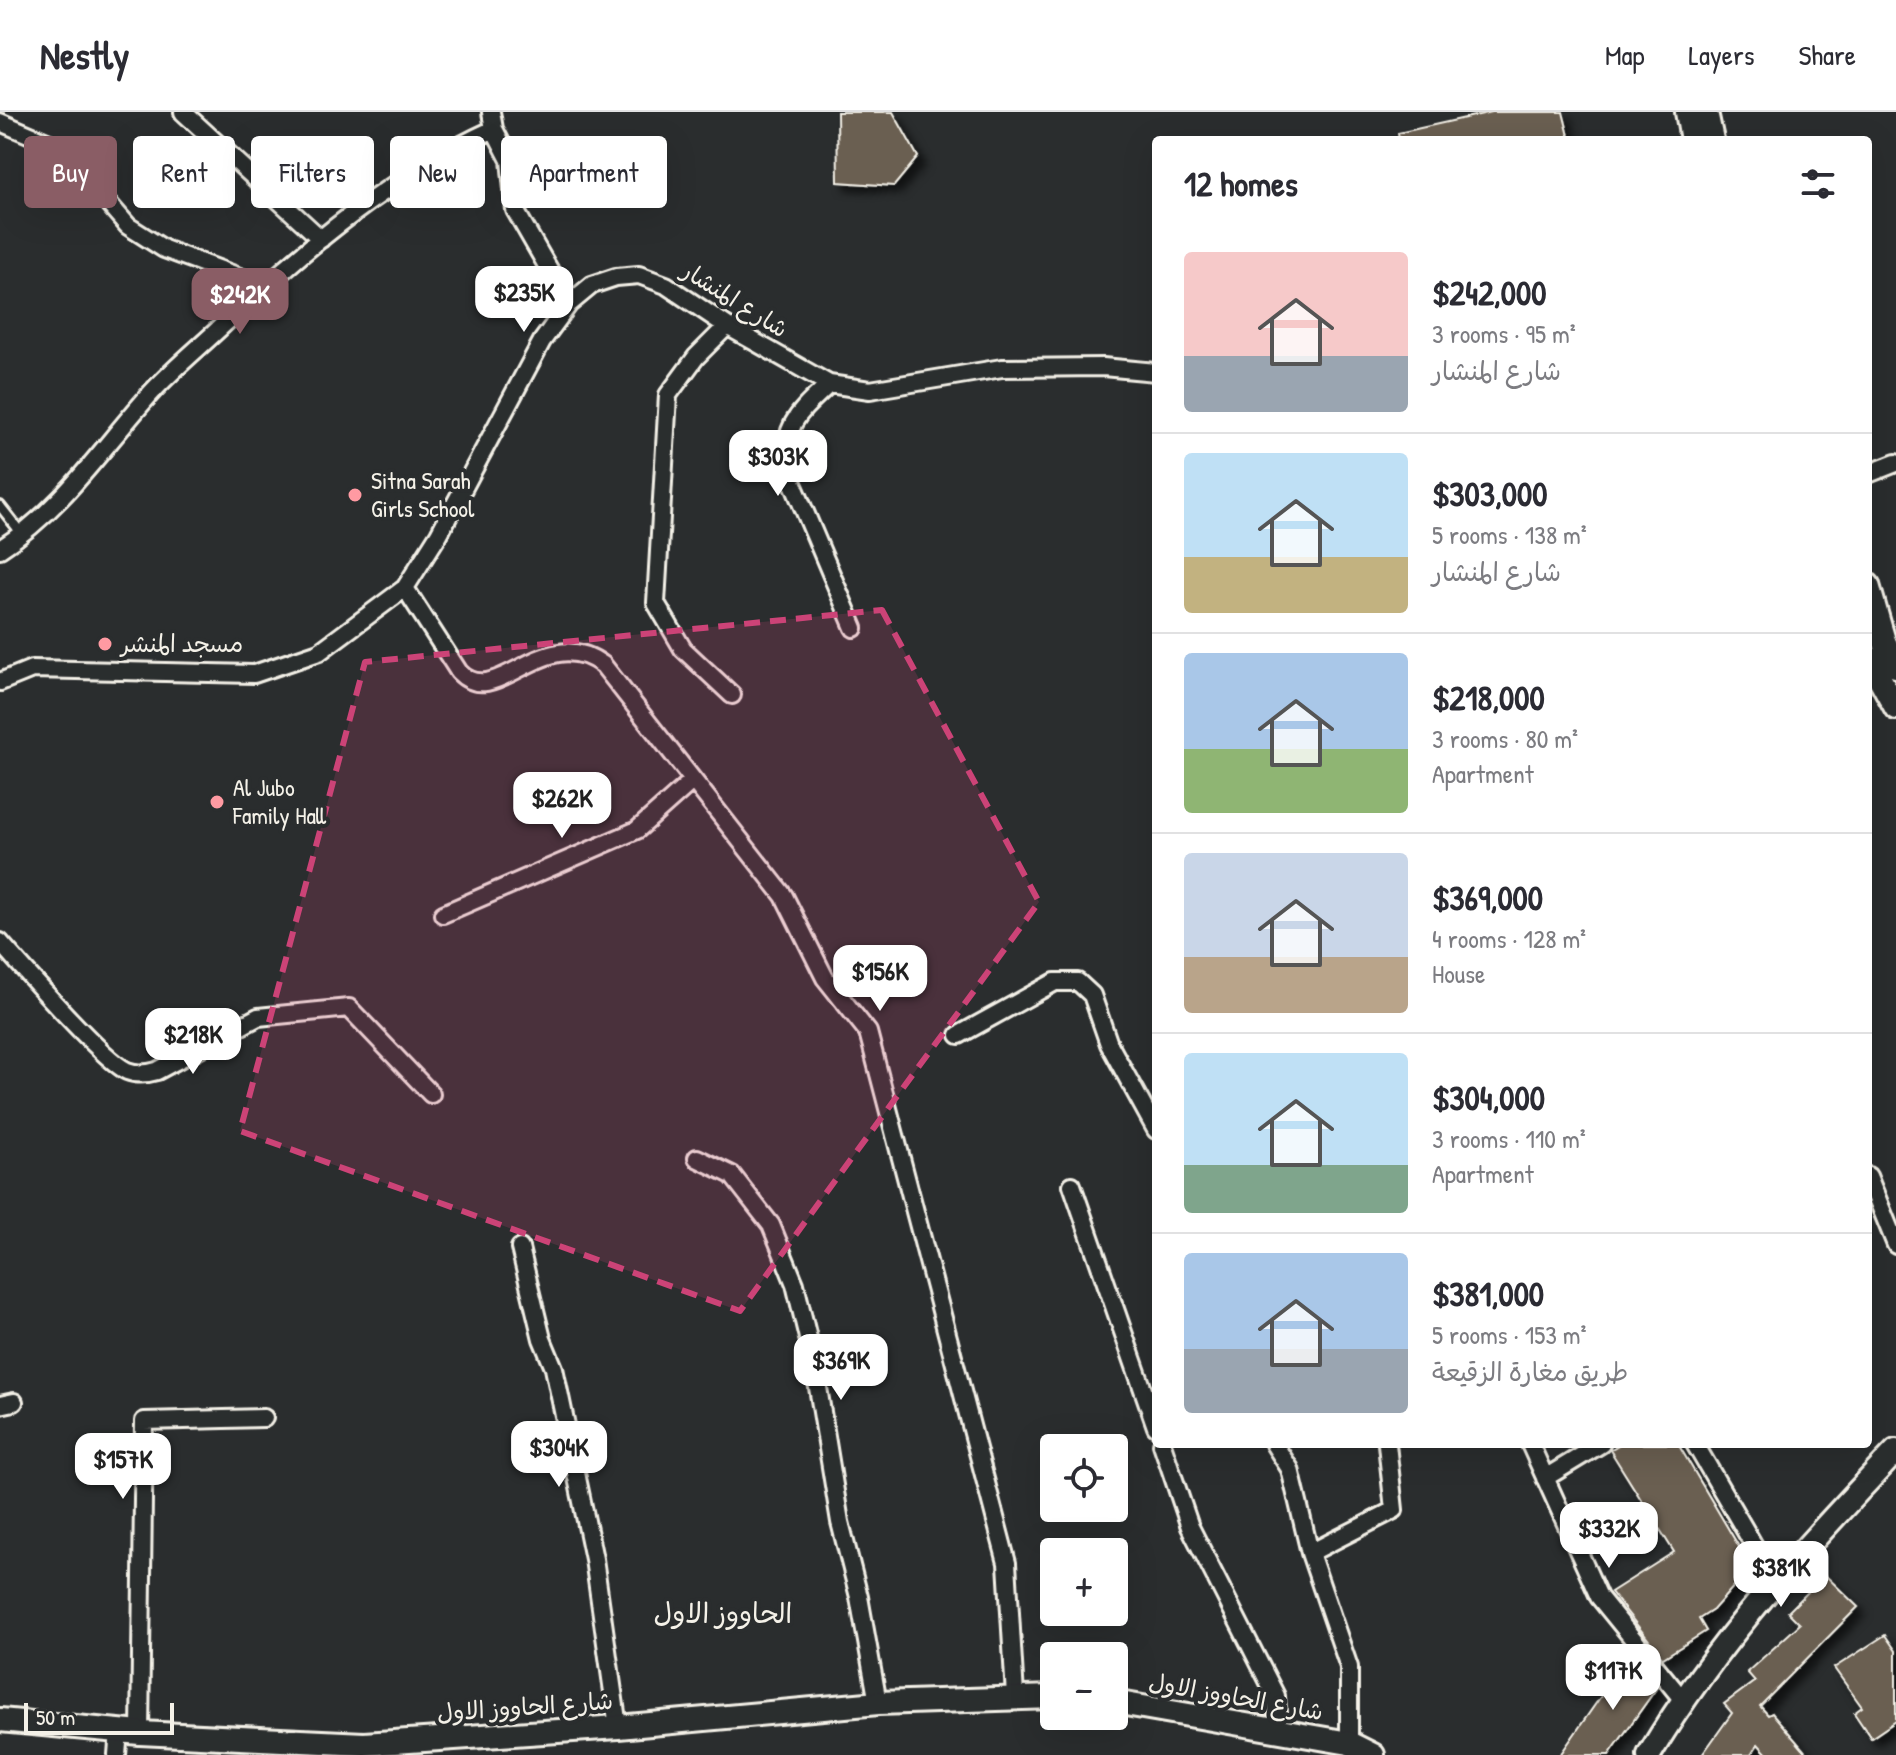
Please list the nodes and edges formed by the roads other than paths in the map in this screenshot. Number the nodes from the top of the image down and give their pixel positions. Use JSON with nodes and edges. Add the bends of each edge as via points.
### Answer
{"nodes":[{"id":1,"x":183,"y":112,"type":"edge"},
{"id":2,"x":1687,"y":112,"type":"edge"},
{"id":3,"x":1706,"y":112,"type":"edge"},
{"id":4,"x":492,"y":120,"type":"edge"},
{"id":5,"x":0,"y":122,"type":"edge"},
{"id":6,"x":1691,"y":136,"type":"edge"},
{"id":7,"x":1711,"y":136,"type":"edge"},
{"id":8,"x":321,"y":239,"type":"junction"},
{"id":9,"x":264,"y":286,"type":"junction"},
{"id":10,"x":569,"y":304,"type":"junction"},
{"id":11,"x":727,"y":326,"type":"junction"},
{"id":12,"x":1152,"y":372,"type":"edge"},
{"id":13,"x":829,"y":384,"type":"junction"},
{"id":14,"x":1896,"y":463,"type":"edge"},
{"id":15,"x":1872,"y":472,"type":"edge"},
{"id":16,"x":0,"y":506,"type":"edge"},
{"id":17,"x":22,"y":535,"type":"junction"},
{"id":18,"x":0,"y":549,"type":"edge"},
{"id":19,"x":405,"y":588,"type":"junction"},
{"id":20,"x":1872,"y":599,"type":"edge"},
{"id":21,"x":854,"y":628,"type":"dead end"},
{"id":22,"x":1872,"y":664,"type":"edge"},
{"id":23,"x":1896,"y":666,"type":"edge"},
{"id":24,"x":0,"y":682,"type":"edge"},
{"id":25,"x":732,"y":695,"type":"dead end"},
{"id":26,"x":1896,"y":708,"type":"edge"},
{"id":27,"x":692,"y":781,"type":"junction"},
{"id":28,"x":443,"y":914,"type":"dead end"},
{"id":29,"x":0,"y":942,"type":"edge"},
{"id":30,"x":959,"y":1035,"type":"dead end"},
{"id":31,"x":431,"y":1094,"type":"dead end"},
{"id":32,"x":1152,"y":1123,"type":"edge"},
{"id":33,"x":697,"y":1158,"type":"dead end"},
{"id":34,"x":1072,"y":1185,"type":"dead end"},
{"id":35,"x":1872,"y":1186,"type":"edge"},
{"id":36,"x":1896,"y":1245,"type":"edge"},
{"id":37,"x":520,"y":1248,"type":"dead end"},
{"id":38,"x":1152,"y":1415,"type":"edge"},
{"id":39,"x":264,"y":1418,"type":"dead end"},
{"id":40,"x":1163,"y":1448,"type":"edge"},
{"id":41,"x":1277,"y":1448,"type":"edge"},
{"id":42,"x":1387,"y":1448,"type":"edge"},
{"id":43,"x":1532,"y":1448,"type":"edge"},
{"id":44,"x":1594,"y":1448,"type":"edge"},
{"id":45,"x":1697,"y":1448,"type":"edge"},
{"id":46,"x":1896,"y":1451,"type":"edge"},
{"id":47,"x":1545,"y":1478,"type":"junction"},
{"id":48,"x":1310,"y":1553,"type":"junction"},
{"id":49,"x":1774,"y":1580,"type":"junction"},
{"id":50,"x":1015,"y":1696,"type":"junction"},
{"id":51,"x":1040,"y":1697,"type":"edge"},
{"id":52,"x":1682,"y":1699,"type":"junction"},
{"id":53,"x":878,"y":1703,"type":"junction"},
{"id":54,"x":1128,"y":1704,"type":"edge"},
{"id":55,"x":0,"y":1720,"type":"edge"},
{"id":56,"x":618,"y":1727,"type":"junction"},
{"id":57,"x":1278,"y":1730,"type":"junction"},
{"id":58,"x":130,"y":1731,"type":"junction"},
{"id":59,"x":1349,"y":1743,"type":"junction"},
{"id":60,"x":363,"y":1749,"type":"edge"},
{"id":61,"x":117,"y":1755,"type":"edge"},
{"id":62,"x":1373,"y":1755,"type":"edge"},
{"id":63,"x":1649,"y":1755,"type":"edge"}],
"edges":[{"from":1,"to":8,"type":"street"},
{"from":2,"to":6,"type":"main road"},
{"from":3,"to":7,"type":"main road"},
{"from":4,"to":8,"type":"street","via":[[420,165]]},
{"from":4,"to":10,"type":"street","via":[[510,160],[515,210]]},
{"from":5,"to":9,"type":"street","via":[[73,153],[128,226],[164,249]]},
{"from":8,"to":9,"type":"street"},
{"from":9,"to":17,"type":"street","via":[[153,391],[82,476]]},
{"from":10,"to":11,"type":"street","name":"شارع المنشار","via":[[592,285],[639,275],[666,285]]},
{"from":10,"to":19,"type":"street","name":"شارع المنشار","via":[[542,341]]},
{"from":11,"to":13,"type":"street","name":"شارع المنشار"},
{"from":11,"to":25,"type":"street","via":[[668,395],[656,603],[683,649]]},
{"from":12,"to":13,"type":"street","name":"شارع المنشار","via":[[1002,368],[870,390]]},
{"from":13,"to":21,"type":"street","via":[[792,420],[786,467]]},
{"from":14,"to":15,"type":"street"},
{"from":16,"to":17,"type":"lane"},
{"from":17,"to":18,"type":"street"},
{"from":19,"to":24,"type":"street","name":"شارع المنشار","via":[[319,652],[254,674],[32,669]]},
{"from":19,"to":27,"type":"street","via":[[470,681],[490,683],[560,651],[594,658]]},
{"from":20,"to":23,"type":"main road"},
{"from":22,"to":26,"type":"main road"},
{"from":27,"to":28,"type":"street","via":[[637,830]]},
{"from":27,"to":50,"type":"street","via":[[784,896],[825,978],[861,1020],[873,1044],[1007,1563]]},
{"from":29,"to":31,"type":"street","via":[[127,1071],[157,1071],[258,1017],[349,1008]]},
{"from":30,"to":32,"type":"street","via":[[1055,982],[1078,982],[1092,995],[1109,1044]]},
{"from":33,"to":53,"type":"street","via":[[732,1175],[771,1225],[795,1284]]},
{"from":34,"to":38,"type":"street"},
{"from":35,"to":36,"type":"street"},
{"from":37,"to":56,"type":"street","via":[[554,1368],[594,1559]]},
{"from":39,"to":58,"type":"street","via":[[144,1421]]},
{"from":40,"to":57,"type":"street","via":[[1190,1527],[1276,1696]]},
{"from":41,"to":48,"type":"street","via":[[1290,1469]]},
{"from":42,"to":48,"type":"street","via":[[1394,1510]]},
{"from":43,"to":47,"type":"street"},
{"from":44,"to":47,"type":"street"},
{"from":45,"to":49,"type":"street"},
{"from":46,"to":49,"type":"main road"},
{"from":47,"to":52,"type":"street","via":[[1599,1597]]},
{"from":48,"to":59,"type":"street","via":[[1349,1667]]},
{"from":49,"to":52,"type":"main road"},
{"from":50,"to":51,"type":"main road","name":"شارع الحاووز الاول"},
{"from":50,"to":53,"type":"main road","name":"شارع الحاووز الاول"},
{"from":52,"to":63,"type":"main road"},
{"from":53,"to":56,"type":"main road","name":"شارع الحاووز الاول"},
{"from":54,"to":57,"type":"main road","name":"شارع الحاووز الاول"},
{"from":55,"to":58,"type":"main road","name":"شارع الحاووز الاول"},
{"from":56,"to":60,"type":"main road","name":"شارع الحاووز الاول"},
{"from":57,"to":59,"type":"main road","name":"شارع الحاووز الاول"},
{"from":58,"to":60,"type":"main road","name":"شارع الحاووز الاول"},
{"from":58,"to":61,"type":"street"},
{"from":59,"to":62,"type":"main road","name":"شارع الحاووز الاول"}]}
